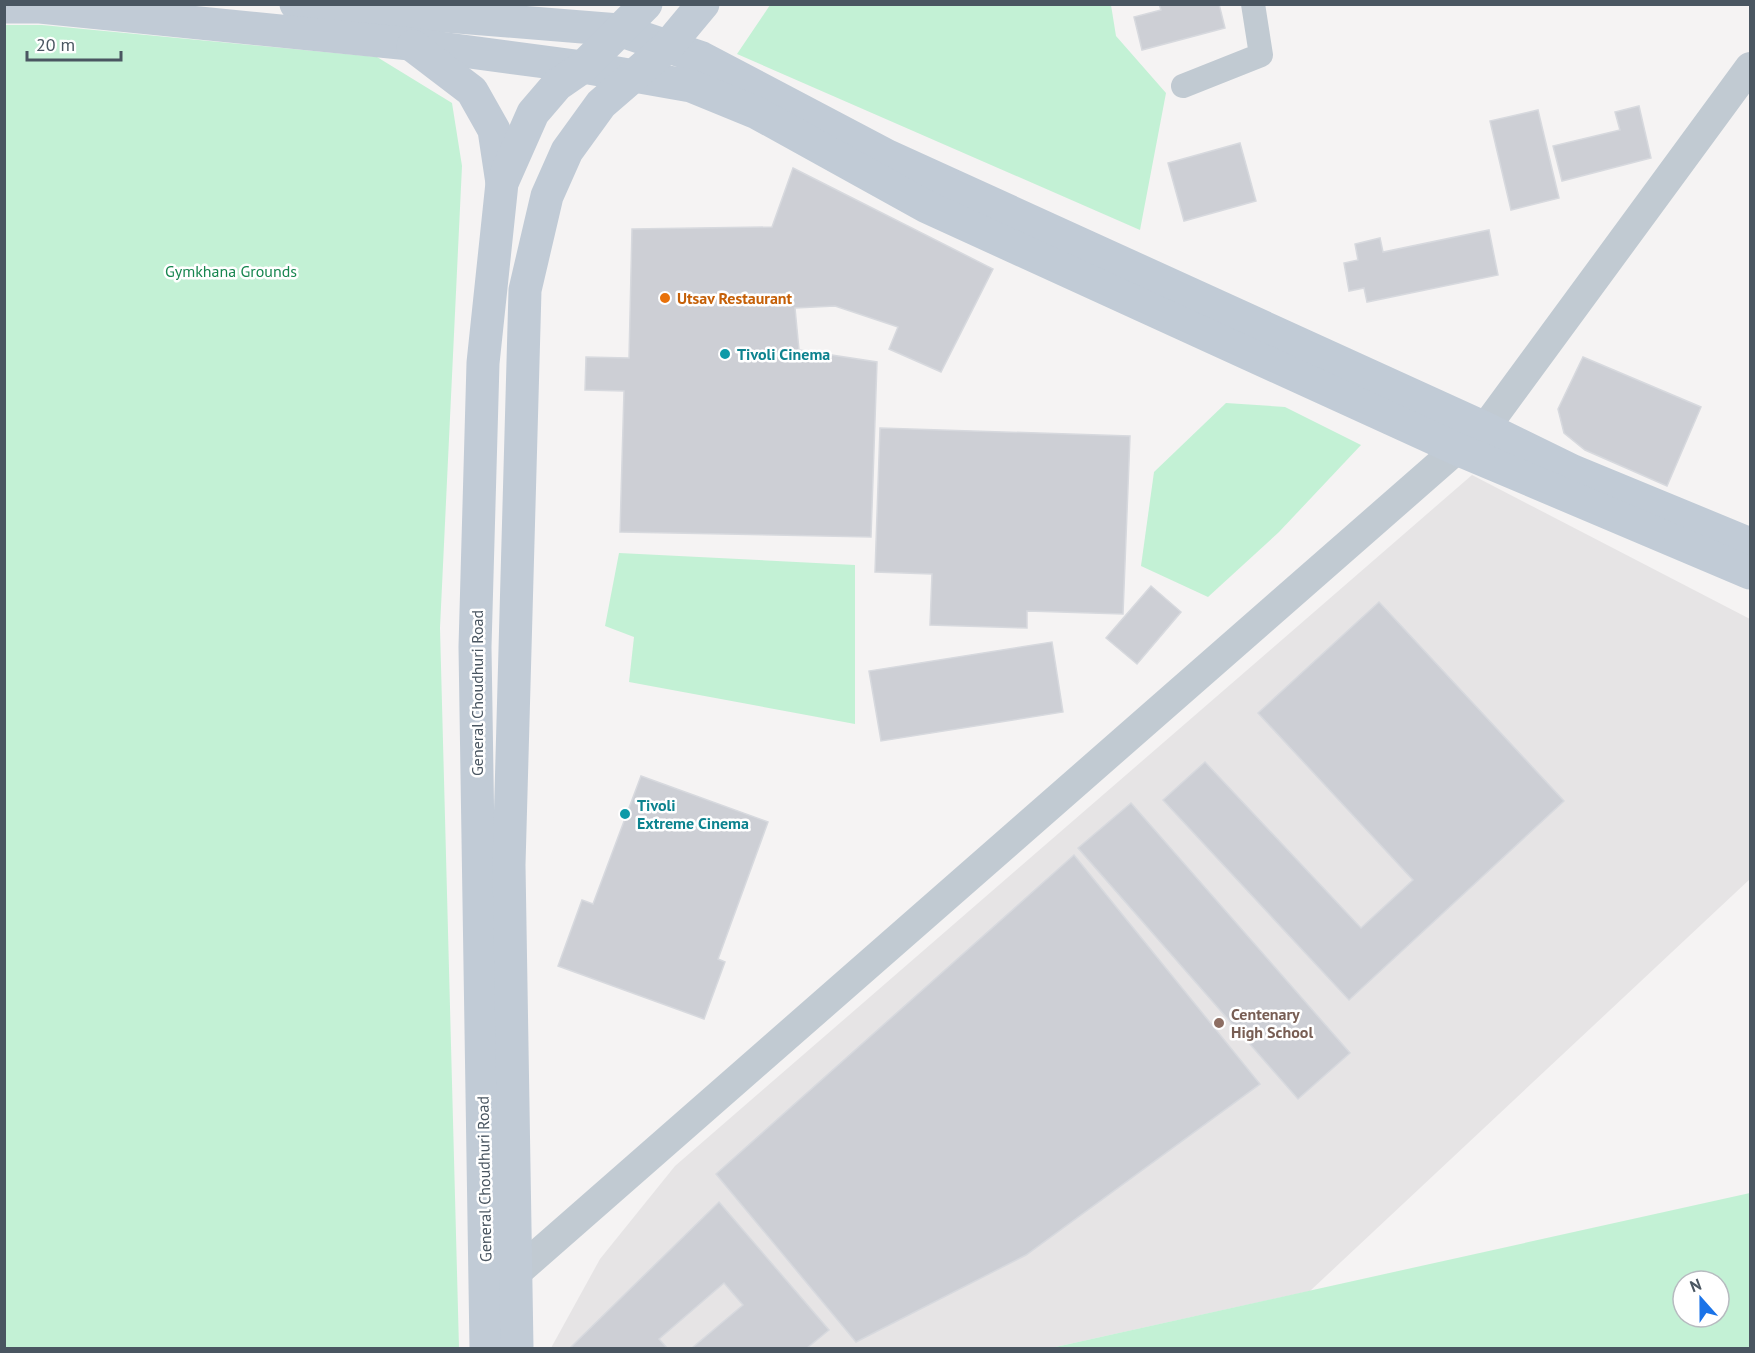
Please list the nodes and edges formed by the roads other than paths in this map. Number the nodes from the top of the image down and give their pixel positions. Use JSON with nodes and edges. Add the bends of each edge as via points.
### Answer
{"nodes":[{"id":1,"x":296,"y":4,"type":"edge"},
{"id":2,"x":646,"y":4,"type":"edge"},
{"id":3,"x":703,"y":4,"type":"edge"},
{"id":4,"x":1253,"y":4,"type":"edge"},
{"id":5,"x":4,"y":7,"type":"edge"},
{"id":6,"x":501,"y":21,"type":"junction"},
{"id":7,"x":619,"y":30,"type":"junction"},
{"id":8,"x":410,"y":44,"type":"junction"},
{"id":9,"x":668,"y":46,"type":"junction"},
{"id":10,"x":497,"y":56,"type":"junction"},
{"id":11,"x":583,"y":67,"type":"junction"},
{"id":12,"x":1750,"y":67,"type":"edge"},
{"id":13,"x":726,"y":71,"type":"junction"},
{"id":14,"x":633,"y":75,"type":"junction"},
{"id":15,"x":1183,"y":86,"type":"dead end"},
{"id":16,"x":502,"y":183,"type":"junction"},
{"id":17,"x":1485,"y":428,"type":"junction"},
{"id":18,"x":1457,"y":449,"type":"junction"},
{"id":19,"x":1750,"y":544,"type":"edge"},
{"id":20,"x":1750,"y":573,"type":"edge"},
{"id":21,"x":515,"y":1274,"type":"junction"},
{"id":22,"x":486,"y":1348,"type":"edge"},
{"id":23,"x":517,"y":1348,"type":"edge"}],
"edges":[{"from":1,"to":6,"type":"main road"},
{"from":2,"to":7,"type":"main road"},
{"from":3,"to":9,"type":"main road","name":"General Choudhuri Road"},
{"from":3,"to":13,"type":"main road","via":[[709,36]]},
{"from":4,"to":15,"type":"street","via":[[1261,55]]},
{"from":5,"to":8,"type":"main road"},
{"from":6,"to":7,"type":"main road"},
{"from":6,"to":10,"type":"main road","via":[[510,39]]},
{"from":7,"to":9,"type":"main road"},
{"from":7,"to":11,"type":"main road","name":"General Choudhuri Road"},
{"from":8,"to":10,"type":"main road"},
{"from":8,"to":16,"type":"main road","via":[[472,91],[494,130]]},
{"from":9,"to":13,"type":"main road"},
{"from":9,"to":14,"type":"main road","name":"General Choudhuri Road"},
{"from":10,"to":11,"type":"main road"},
{"from":11,"to":14,"type":"main road"},
{"from":11,"to":16,"type":"main road","name":"General Choudhuri Road","via":[[557,86],[533,113]]},
{"from":12,"to":17,"type":"street"},
{"from":13,"to":17,"type":"main road","via":[[888,156]]},
{"from":14,"to":18,"type":"main road","via":[[691,86],[757,113],[927,207]]},
{"from":14,"to":21,"type":"main road","name":"General Choudhuri Road","via":[[601,104],[567,151],[547,196],[525,290],[509,865]]},
{"from":16,"to":22,"type":"main road","name":"General Choudhuri Road","via":[[483,363],[475,647]]},
{"from":17,"to":18,"type":"street"},
{"from":17,"to":19,"type":"main road","via":[[1573,471]]},
{"from":18,"to":20,"type":"main road"},
{"from":18,"to":21,"type":"street"},
{"from":21,"to":23,"type":"main road","name":"General Choudhuri Road"}]}
